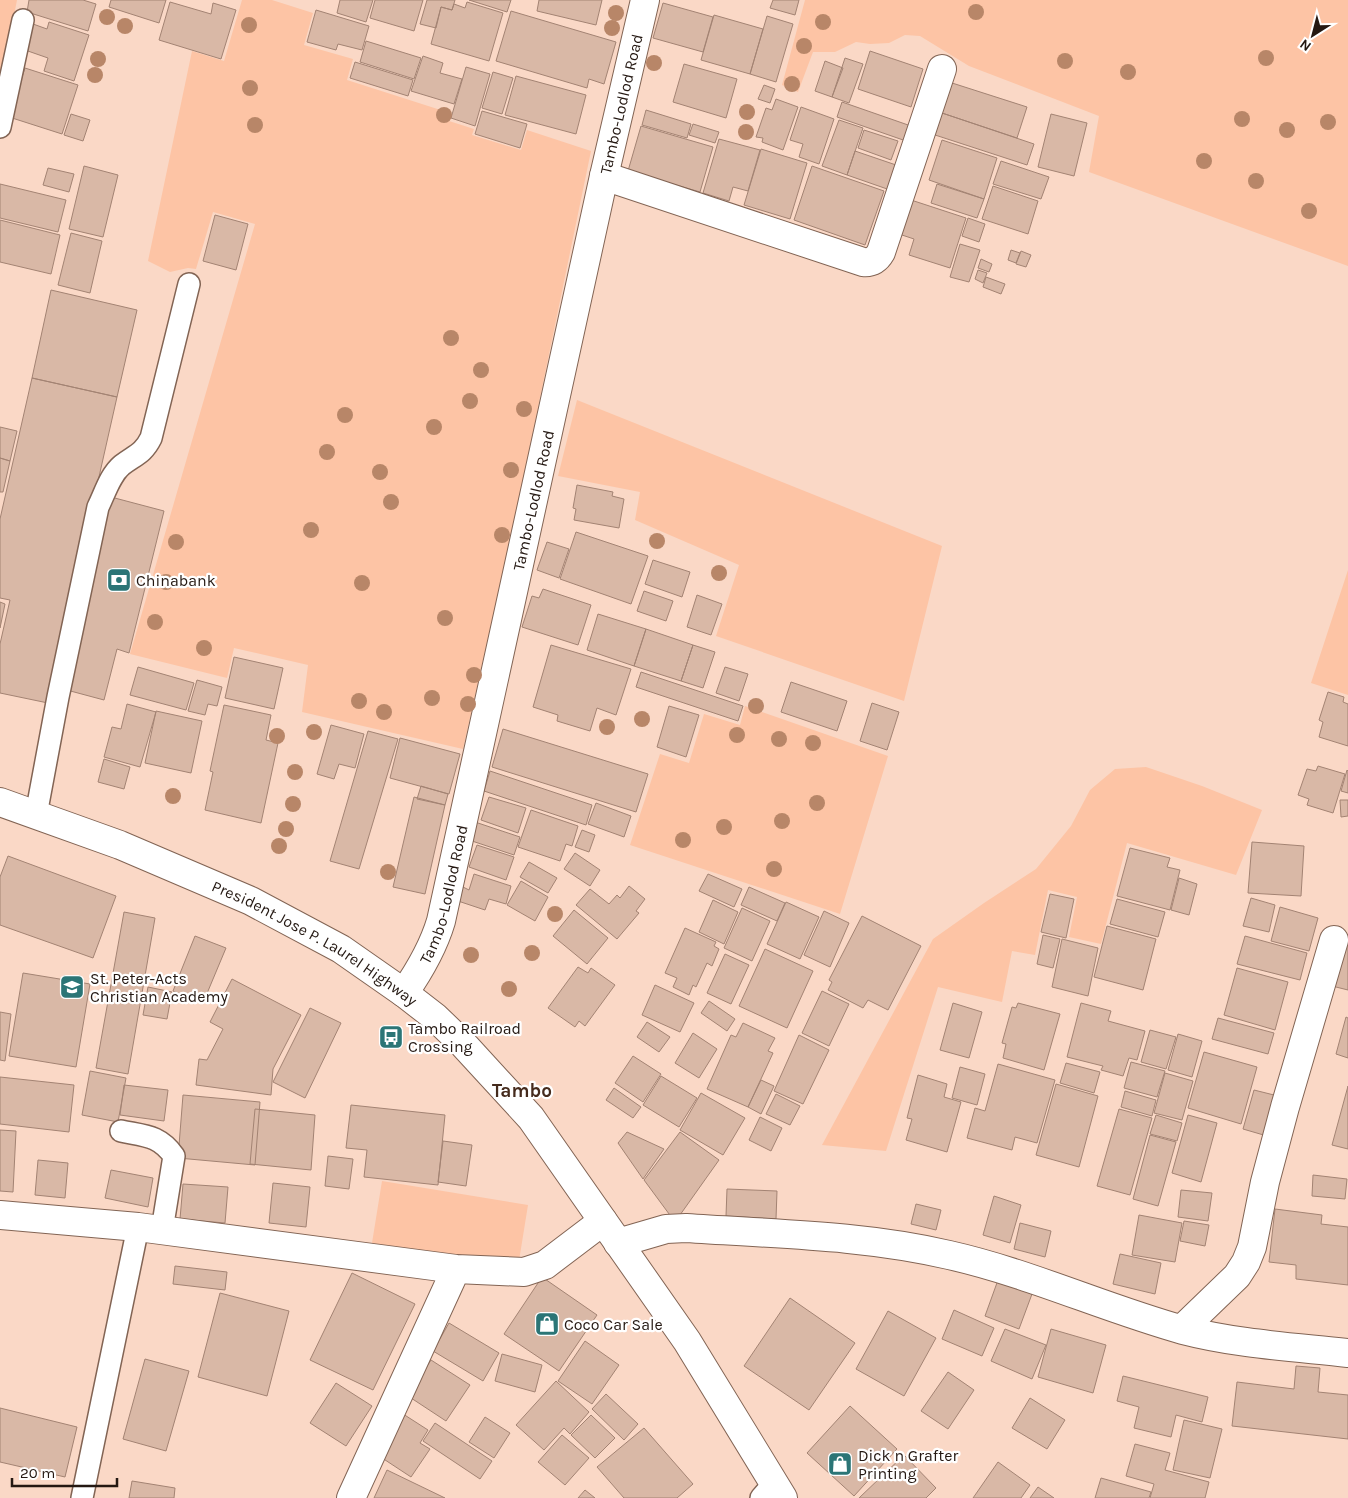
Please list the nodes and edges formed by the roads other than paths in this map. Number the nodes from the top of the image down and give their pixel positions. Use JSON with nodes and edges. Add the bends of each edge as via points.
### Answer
{"nodes":[{"id":1,"x":645,"y":0,"type":"edge"},
{"id":2,"x":23,"y":20,"type":"dead end"},
{"id":3,"x":942,"y":69,"type":"dead end"},
{"id":4,"x":0,"y":127,"type":"edge"},
{"id":5,"x":604,"y":176,"type":"junction"},
{"id":6,"x":189,"y":284,"type":"dead end"},
{"id":7,"x":0,"y":802,"type":"edge"},
{"id":8,"x":36,"y":815,"type":"junction"},
{"id":9,"x":1334,"y":940,"type":"dead end"},
{"id":10,"x":404,"y":993,"type":"junction"},
{"id":11,"x":121,"y":1131,"type":"dead end"},
{"id":12,"x":0,"y":1215,"type":"edge"},
{"id":13,"x":150,"y":1228,"type":"junction"},
{"id":14,"x":610,"y":1232,"type":"junction"},
{"id":15,"x":456,"y":1270,"type":"junction"},
{"id":16,"x":1182,"y":1329,"type":"junction"},
{"id":17,"x":1348,"y":1353,"type":"edge"},
{"id":18,"x":772,"y":1493,"type":"edge"},
{"id":19,"x":82,"y":1498,"type":"edge"},
{"id":20,"x":351,"y":1498,"type":"edge"}],
"edges":[{"from":1,"to":5,"type":"main road","name":"Tambo-Lodlod Road"},
{"from":2,"to":4,"type":"lane"},
{"from":3,"to":5,"type":"main road","via":[[882,252],[874,261],[863,262]]},
{"from":5,"to":10,"type":"main road","name":"Tambo-Lodlod Road","via":[[441,921],[432,947]]},
{"from":6,"to":8,"type":"lane","via":[[151,438],[146,448],[112,478],[98,507]]},
{"from":7,"to":8,"type":"main road","name":"President Jose P. Laurel Highway"},
{"from":8,"to":10,"type":"main road","name":"President Jose P. Laurel Highway","via":[[120,845],[251,902],[340,949]]},
{"from":9,"to":16,"type":"main road","via":[[1282,1116],[1252,1247],[1237,1276]]},
{"from":10,"to":14,"type":"main road","name":"President Jose P. Laurel Highway","via":[[464,1045],[522,1107]]},
{"from":11,"to":13,"type":"lane","via":[[155,1138],[174,1156]]},
{"from":12,"to":13,"type":"main road"},
{"from":13,"to":15,"type":"main road"},
{"from":13,"to":19,"type":"lane"},
{"from":14,"to":15,"type":"main road","via":[[545,1265],[524,1272]]},
{"from":14,"to":16,"type":"main road","via":[[686,1228],[888,1242],[1008,1271]]},
{"from":14,"to":18,"type":"main road","name":"President Jose P. Laurel Highway","via":[[687,1341]]},
{"from":15,"to":20,"type":"main road"},
{"from":16,"to":17,"type":"main road","via":[[1215,1338]]}]}
